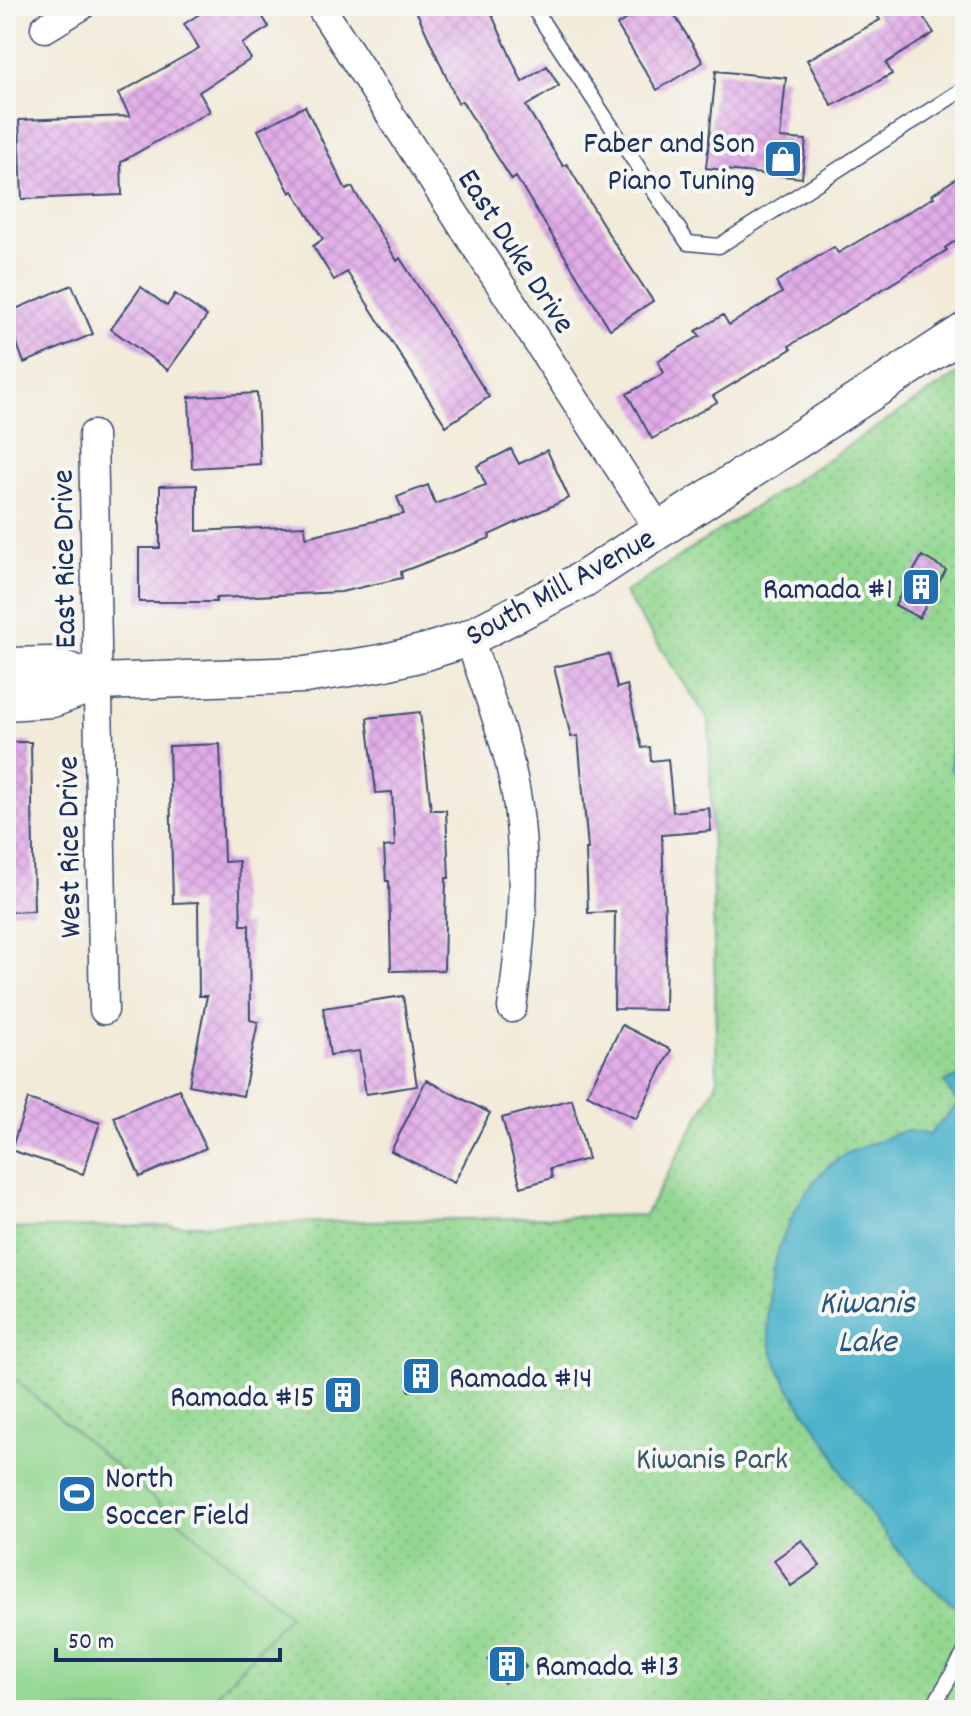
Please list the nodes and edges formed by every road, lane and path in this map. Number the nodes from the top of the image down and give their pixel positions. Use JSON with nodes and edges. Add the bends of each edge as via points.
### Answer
{"nodes":[{"id":1,"x":320,"y":6,"type":"edge"},
{"id":2,"x":532,"y":6,"type":"edge"},
{"id":3,"x":74,"y":8,"type":"edge"},
{"id":4,"x":45,"y":28,"type":"dead end"},
{"id":5,"x":965,"y":88,"type":"edge"},
{"id":6,"x":965,"y":331,"type":"edge"},
{"id":7,"x":93,"y":435,"type":"dead end"},
{"id":8,"x":660,"y":531,"type":"junction"},
{"id":9,"x":469,"y":638,"type":"junction"},
{"id":10,"x":6,"y":666,"type":"edge"},
{"id":11,"x":98,"y":682,"type":"junction"},
{"id":12,"x":6,"y":702,"type":"edge"},
{"id":13,"x":512,"y":1008,"type":"dead end"},
{"id":14,"x":104,"y":1010,"type":"dead end"},
{"id":15,"x":965,"y":1652,"type":"edge"},
{"id":16,"x":931,"y":1710,"type":"edge"}],
"edges":[{"from":1,"to":8,"type":"street","name":"East Duke Drive"},
{"from":2,"to":5,"type":"lane","via":[[688,243],[719,246]]},
{"from":3,"to":4,"type":"street"},
{"from":6,"to":8,"type":"street","name":"South Mill Avenue"},
{"from":7,"to":11,"type":"street","name":"East Rice Drive"},
{"from":8,"to":9,"type":"street","name":"South Mill Avenue","via":[[584,579]]},
{"from":9,"to":11,"type":"street","name":"South Mill Avenue","via":[[381,663],[305,675]]},
{"from":9,"to":13,"type":"street","via":[[510,764],[518,806],[523,909]]},
{"from":10,"to":11,"type":"street","name":"South Mill Avenue","via":[[52,665]]},
{"from":11,"to":12,"type":"street","name":"South Mill Avenue","via":[[52,699]]},
{"from":11,"to":14,"type":"street","name":"West Rice Drive"},
{"from":15,"to":16,"type":"lane"}]}
